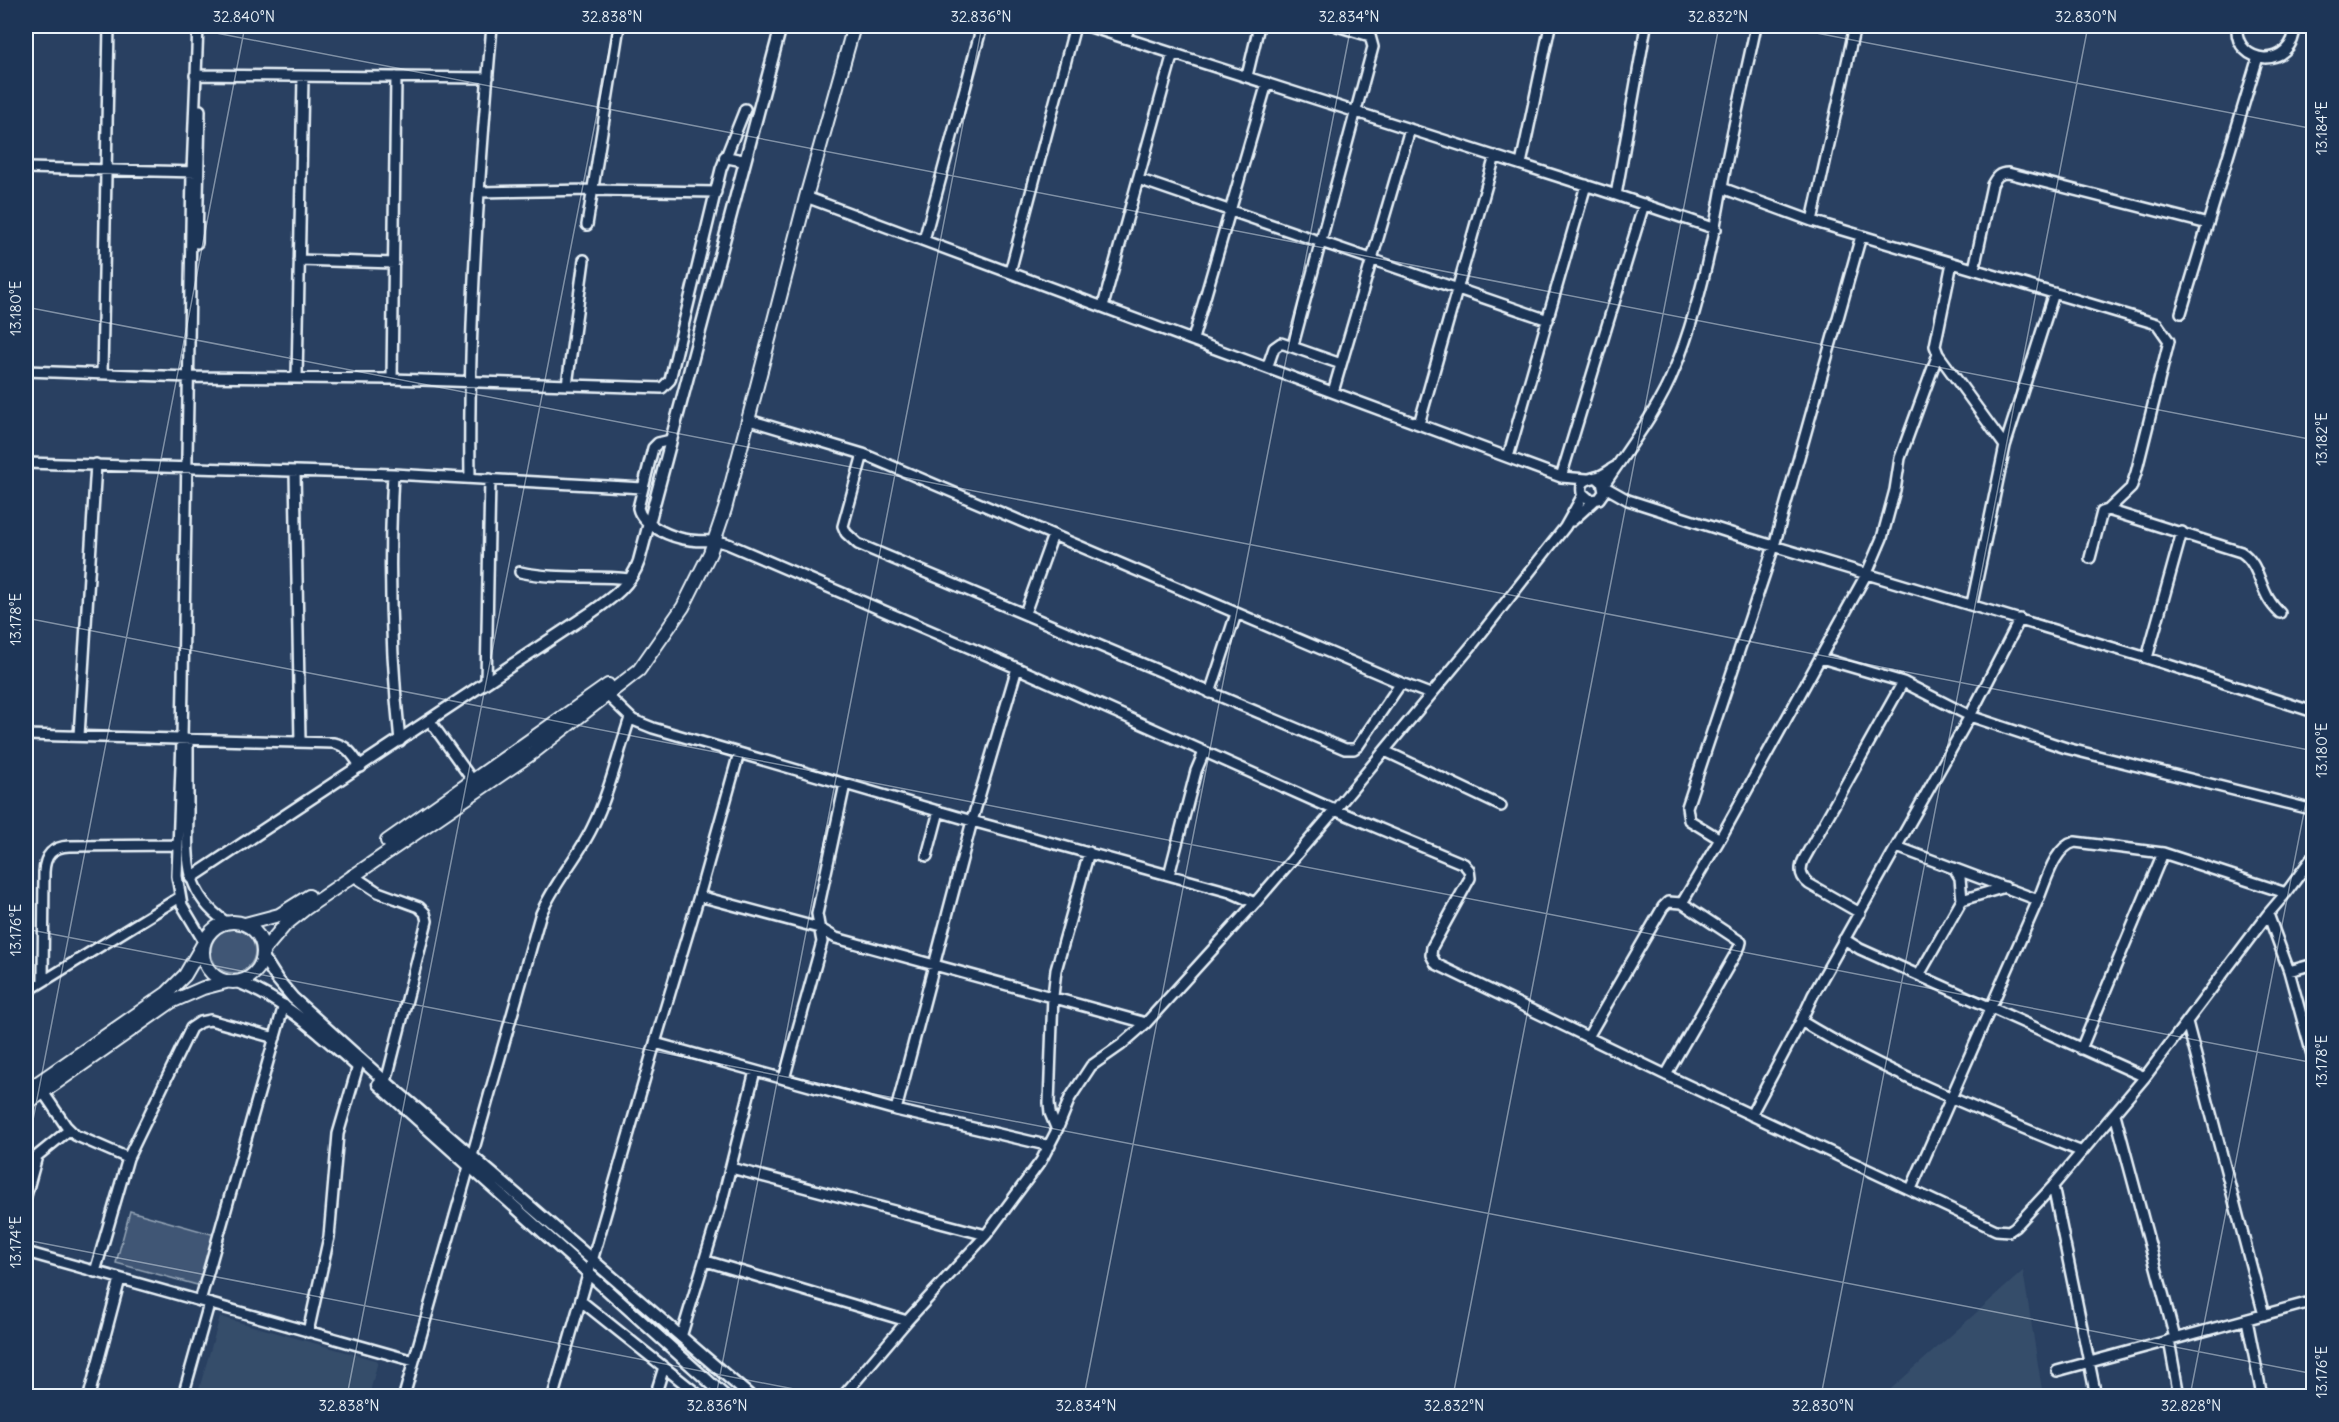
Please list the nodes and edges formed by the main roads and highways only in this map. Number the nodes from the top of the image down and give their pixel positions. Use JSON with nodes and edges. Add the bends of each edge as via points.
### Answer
{"nodes":[{"id":1,"x":854,"y":26,"type":"edge"},
{"id":2,"x":648,"y":656,"type":"junction"},
{"id":3,"x":245,"y":924,"type":"junction"},
{"id":4,"x":204,"y":943,"type":"junction"},
{"id":5,"x":263,"y":954,"type":"junction"},
{"id":6,"x":232,"y":982,"type":"junction"},
{"id":7,"x":26,"y":1091,"type":"edge"},
{"id":8,"x":26,"y":1104,"type":"edge"}],
"edges":[{"from":1,"to":2,"type":"main road","via":[[716,540],[683,607]]},
{"from":2,"to":3,"type":"main road","via":[[290,909],[268,920]]},
{"from":2,"to":5,"type":"main road","via":[[639,670],[534,752],[294,917]]},
{"from":3,"to":4,"type":"main road","via":[[226,922],[215,927]]},
{"from":3,"to":5,"type":"main road","via":[[260,938]]},
{"from":4,"to":6,"type":"main road","via":[[207,968],[215,976]]},
{"from":4,"to":7,"type":"main road","via":[[167,993]]},
{"from":5,"to":6,"type":"main road","via":[[257,971],[245,980]]},
{"from":6,"to":8,"type":"main road","via":[[171,1002]]}]}
